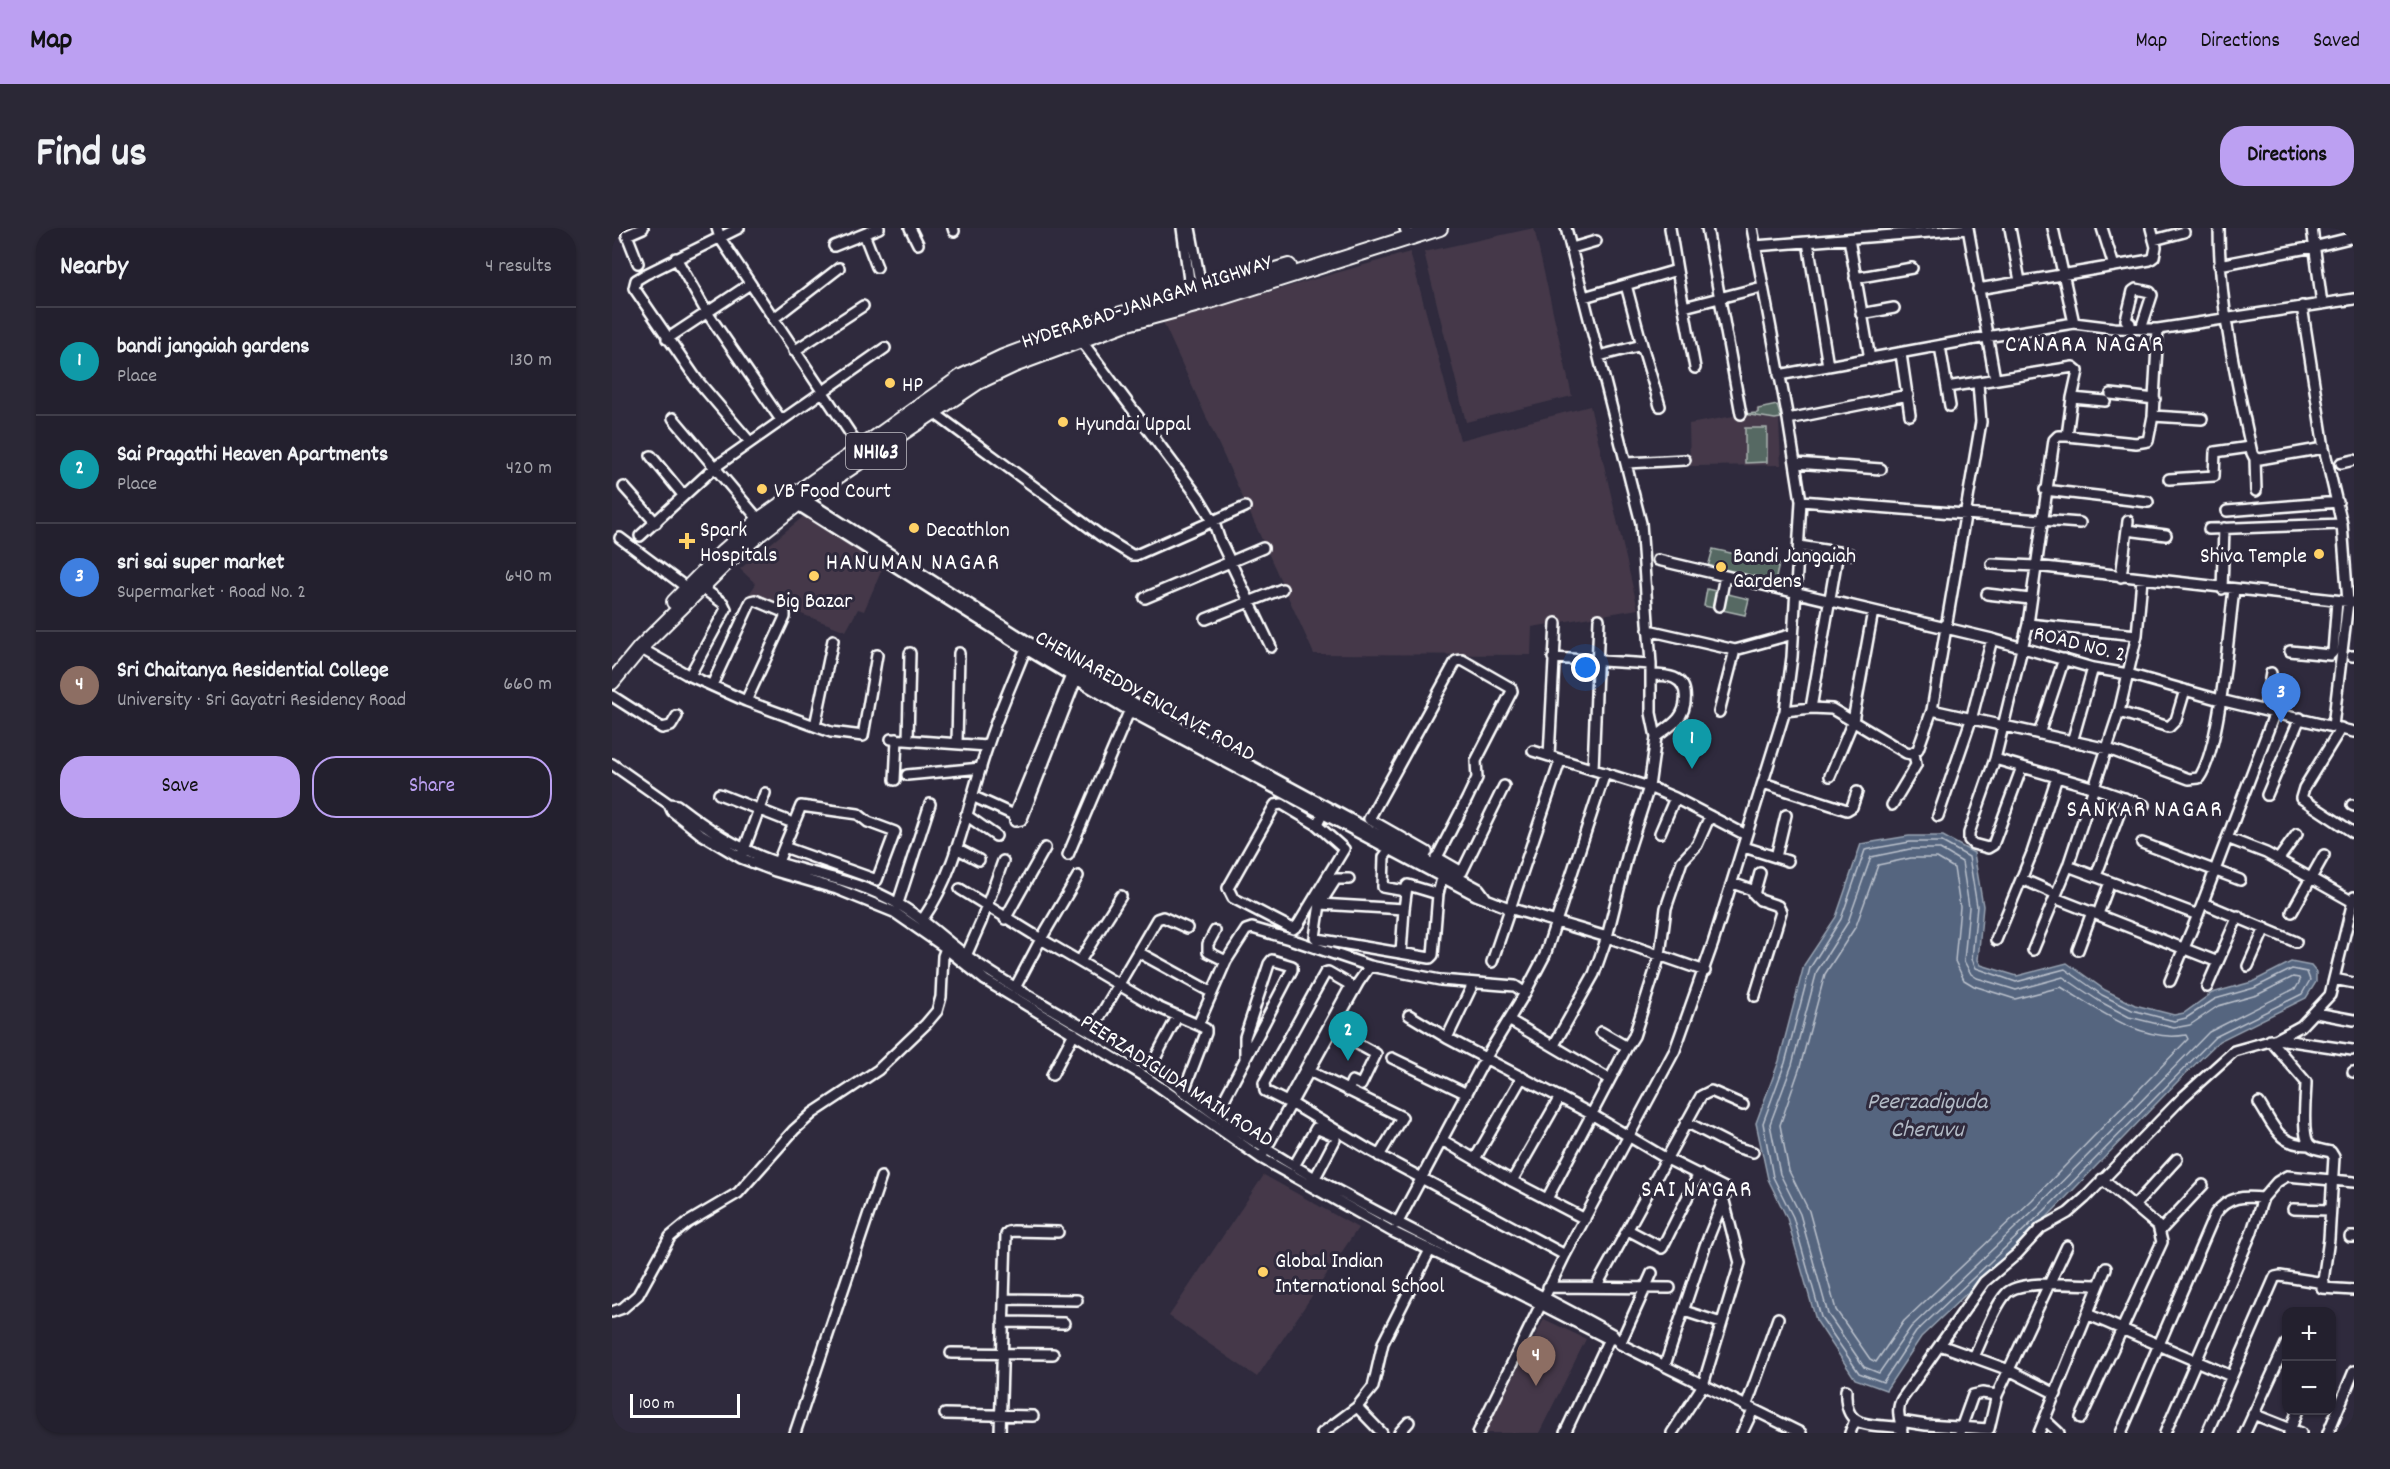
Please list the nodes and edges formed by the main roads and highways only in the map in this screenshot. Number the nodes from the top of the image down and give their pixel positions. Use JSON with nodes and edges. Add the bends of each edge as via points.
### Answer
{"nodes":[{"id":1,"x":1440,"y":228,"type":"edge"},
{"id":2,"x":1409,"y":229,"type":"edge"},
{"id":3,"x":1062,"y":341,"type":"junction"},
{"id":4,"x":702,"y":582,"type":"junction"},
{"id":5,"x":612,"y":667,"type":"edge"},
{"id":6,"x":612,"y":682,"type":"edge"}],
"edges":[{"from":1,"to":3,"type":"highway","name":"HYDERABAD-JANAGAM HIGHWAY","number":"NH163","via":[[1210,301]]},
{"from":2,"to":3,"type":"highway","name":"HYDERABAD-JANAGAM HIGHWAY","number":"NH163","via":[[1108,318]]},
{"from":3,"to":4,"type":"highway","name":"HYDERABAD-JANAGAM HIGHWAY","number":"NH163","via":[[978,382],[933,412],[801,502]]},
{"from":3,"to":4,"type":"highway","name":"HYDERABAD-JANAGAM HIGHWAY","number":"NH163","via":[[1003,357],[961,377],[759,520]]},
{"from":4,"to":5,"type":"highway","name":"HYDERABAD-JANAGAM HIGHWAY","number":"NH163","via":[[687,588]]},
{"from":4,"to":6,"type":"highway","name":"HYDERABAD-JANAGAM HIGHWAY","number":"NH163"}]}
